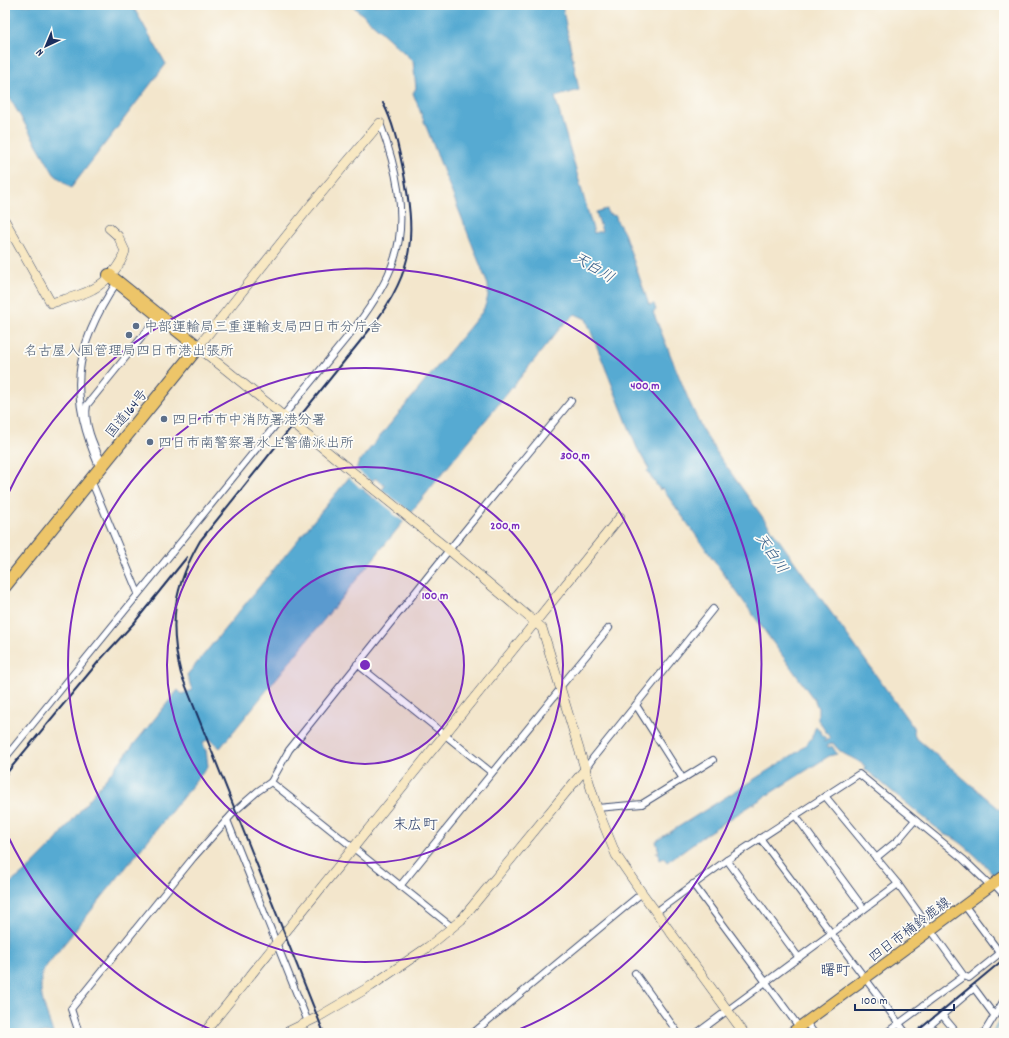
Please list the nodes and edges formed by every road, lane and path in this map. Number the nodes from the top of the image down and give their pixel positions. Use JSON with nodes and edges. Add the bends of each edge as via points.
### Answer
{"nodes":[{"id":1,"x":380,"y":123,"type":"joint"},
{"id":2,"x":5,"y":221,"type":"edge"},
{"id":3,"x":109,"y":228,"type":"dead end"},
{"id":4,"x":113,"y":279,"type":"junction"},
{"id":5,"x":159,"y":316,"type":"junction"},
{"id":6,"x":198,"y":347,"type":"junction"},
{"id":7,"x":571,"y":401,"type":"dead end"},
{"id":8,"x":282,"y":416,"type":"junction"},
{"id":9,"x":102,"y":467,"type":"junction"},
{"id":10,"x":91,"y":480,"type":"junction"},
{"id":11,"x":620,"y":517,"type":"dead end"},
{"id":12,"x":449,"y":550,"type":"junction"},
{"id":13,"x":5,"y":586,"type":"edge"},
{"id":14,"x":138,"y":593,"type":"junction"},
{"id":15,"x":713,"y":609,"type":"dead end"},
{"id":16,"x":536,"y":621,"type":"junction"},
{"id":17,"x":609,"y":628,"type":"dead end"},
{"id":18,"x":357,"y":664,"type":"junction"},
{"id":19,"x":561,"y":687,"type":"junction"},
{"id":20,"x":636,"y":705,"type":"junction"},
{"id":21,"x":445,"y":734,"type":"junction"},
{"id":22,"x":5,"y":758,"type":"edge"},
{"id":23,"x":713,"y":760,"type":"dead end"},
{"id":24,"x":586,"y":768,"type":"junction"},
{"id":25,"x":491,"y":772,"type":"junction"},
{"id":26,"x":683,"y":779,"type":"junction"},
{"id":27,"x":271,"y":782,"type":"junction"},
{"id":28,"x":825,"y":796,"type":"junction"},
{"id":29,"x":597,"y":808,"type":"junction"},
{"id":30,"x":795,"y":815,"type":"junction"},
{"id":31,"x":227,"y":820,"type":"junction"},
{"id":32,"x":915,"y":820,"type":"junction"},
{"id":33,"x":760,"y":838,"type":"junction"},
{"id":34,"x":353,"y":849,"type":"junction"},
{"id":35,"x":876,"y":858,"type":"junction"},
{"id":36,"x":727,"y":860,"type":"junction"},
{"id":37,"x":996,"y":882,"type":"edge"},
{"id":38,"x":693,"y":884,"type":"junction"},
{"id":39,"x":898,"y":884,"type":"junction"},
{"id":40,"x":400,"y":886,"type":"junction"},
{"id":41,"x":642,"y":893,"type":"junction"},
{"id":42,"x":1004,"y":895,"type":"edge"},
{"id":43,"x":965,"y":906,"type":"junction"},
{"id":44,"x":864,"y":909,"type":"junction"},
{"id":45,"x":656,"y":912,"type":"junction"},
{"id":46,"x":452,"y":927,"type":"junction"},
{"id":47,"x":931,"y":931,"type":"junction"},
{"id":48,"x":831,"y":934,"type":"junction"},
{"id":49,"x":276,"y":944,"type":"junction"},
{"id":50,"x":1002,"y":952,"type":"edge"},
{"id":51,"x":799,"y":958,"type":"junction"},
{"id":52,"x":635,"y":973,"type":"dead end"},
{"id":53,"x":964,"y":976,"type":"junction"},
{"id":54,"x":865,"y":979,"type":"junction"},
{"id":55,"x":766,"y":982,"type":"junction"},
{"id":56,"x":1004,"y":1000,"type":"edge"},
{"id":57,"x":728,"y":1011,"type":"junction"},
{"id":58,"x":994,"y":1014,"type":"junction"},
{"id":59,"x":942,"y":1015,"type":"junction"},
{"id":60,"x":308,"y":1022,"type":"junction"},
{"id":61,"x":899,"y":1024,"type":"junction"},
{"id":62,"x":799,"y":1028,"type":"edge"},
{"id":63,"x":79,"y":1033,"type":"edge"},
{"id":64,"x":204,"y":1033,"type":"edge"},
{"id":65,"x":284,"y":1033,"type":"edge"},
{"id":66,"x":473,"y":1033,"type":"edge"},
{"id":67,"x":678,"y":1033,"type":"edge"},
{"id":68,"x":697,"y":1033,"type":"edge"},
{"id":69,"x":744,"y":1033,"type":"edge"},
{"id":70,"x":814,"y":1033,"type":"edge"},
{"id":71,"x":886,"y":1033,"type":"edge"},
{"id":72,"x":906,"y":1033,"type":"edge"},
{"id":73,"x":921,"y":1033,"type":"edge"},
{"id":74,"x":957,"y":1033,"type":"edge"},
{"id":75,"x":984,"y":1033,"type":"edge"}],
"edges":[{"from":1,"to":6,"type":"street"},
{"from":1,"to":8,"type":"street","via":[[387,141],[400,208],[395,259],[369,309]]},
{"from":2,"to":4,"type":"street","via":[[51,304],[94,289]]},
{"from":3,"to":4,"type":"street","via":[[118,236],[125,251]]},
{"from":4,"to":5,"type":"highway"},
{"from":4,"to":9,"type":"street","via":[[93,322],[83,351],[80,372],[82,423]]},
{"from":5,"to":6,"type":"highway"},
{"from":5,"to":9,"type":"street","via":[[87,404],[90,434]]},
{"from":6,"to":8,"type":"street"},
{"from":6,"to":9,"type":"highway","name":"国道164号"},
{"from":7,"to":12,"type":"street"},
{"from":8,"to":12,"type":"street"},
{"from":8,"to":14,"type":"street"},
{"from":9,"to":10,"type":"highway","name":"国道164号"},
{"from":10,"to":13,"type":"highway","name":"国道164号"},
{"from":10,"to":14,"type":"street"},
{"from":11,"to":16,"type":"street"},
{"from":12,"to":16,"type":"street"},
{"from":12,"to":18,"type":"street"},
{"from":14,"to":22,"type":"street"},
{"from":15,"to":20,"type":"street"},
{"from":16,"to":19,"type":"street","via":[[542,628]]},
{"from":16,"to":21,"type":"street"},
{"from":17,"to":19,"type":"street"},
{"from":18,"to":21,"type":"street"},
{"from":18,"to":27,"type":"street","via":[[289,750]]},
{"from":19,"to":24,"type":"street"},
{"from":19,"to":25,"type":"street"},
{"from":20,"to":24,"type":"street"},
{"from":20,"to":26,"type":"street"},
{"from":21,"to":25,"type":"street"},
{"from":21,"to":34,"type":"street"},
{"from":23,"to":26,"type":"street"},
{"from":24,"to":29,"type":"street"},
{"from":24,"to":46,"type":"street","via":[[506,867],[461,920]]},
{"from":25,"to":40,"type":"street"},
{"from":26,"to":29,"type":"street","via":[[642,804]]},
{"from":27,"to":31,"type":"street"},
{"from":27,"to":34,"type":"street"},
{"from":28,"to":30,"type":"street"},
{"from":28,"to":32,"type":"street","via":[[859,774]]},
{"from":28,"to":35,"type":"street"},
{"from":29,"to":41,"type":"street","via":[[616,855]]},
{"from":30,"to":33,"type":"street"},
{"from":30,"to":44,"type":"street"},
{"from":31,"to":49,"type":"street"},
{"from":31,"to":63,"type":"street","via":[[70,1009]]},
{"from":32,"to":35,"type":"street","via":[[898,840]]},
{"from":32,"to":37,"type":"street"},
{"from":33,"to":36,"type":"street"},
{"from":33,"to":48,"type":"street"},
{"from":34,"to":40,"type":"street"},
{"from":34,"to":49,"type":"street"},
{"from":35,"to":39,"type":"street"},
{"from":36,"to":38,"type":"street"},
{"from":36,"to":51,"type":"street"},
{"from":37,"to":42,"type":"street"},
{"from":37,"to":43,"type":"main road","name":"四日市楠鈴鹿線"},
{"from":38,"to":45,"type":"street"},
{"from":38,"to":55,"type":"street"},
{"from":39,"to":44,"type":"street"},
{"from":39,"to":47,"type":"street"},
{"from":40,"to":46,"type":"street"},
{"from":41,"to":45,"type":"street"},
{"from":41,"to":66,"type":"street"},
{"from":43,"to":47,"type":"main road","name":"四日市楠鈴鹿線"},
{"from":43,"to":50,"type":"street"},
{"from":44,"to":48,"type":"street"},
{"from":45,"to":57,"type":"street"},
{"from":46,"to":60,"type":"street","via":[[390,973]]},
{"from":47,"to":53,"type":"street"},
{"from":47,"to":54,"type":"main road","name":"四日市楠鈴鹿線"},
{"from":48,"to":51,"type":"street"},
{"from":48,"to":54,"type":"street"},
{"from":49,"to":60,"type":"street"},
{"from":49,"to":64,"type":"street"},
{"from":50,"to":53,"type":"street","via":[[969,978]]},
{"from":51,"to":55,"type":"street"},
{"from":52,"to":67,"type":"street"},
{"from":53,"to":61,"type":"street"},
{"from":54,"to":61,"type":"street"},
{"from":54,"to":62,"type":"main road","name":"四日市楠鈴鹿線"},
{"from":55,"to":57,"type":"street"},
{"from":55,"to":62,"type":"street"},
{"from":56,"to":58,"type":"street"},
{"from":57,"to":68,"type":"street"},
{"from":57,"to":69,"type":"street"},
{"from":58,"to":59,"type":"street","via":[[974,988]]},
{"from":58,"to":75,"type":"street"},
{"from":59,"to":73,"type":"street"},
{"from":59,"to":74,"type":"street"},
{"from":60,"to":65,"type":"street"},
{"from":61,"to":71,"type":"street"},
{"from":61,"to":72,"type":"street"},
{"from":62,"to":70,"type":"street"}]}
